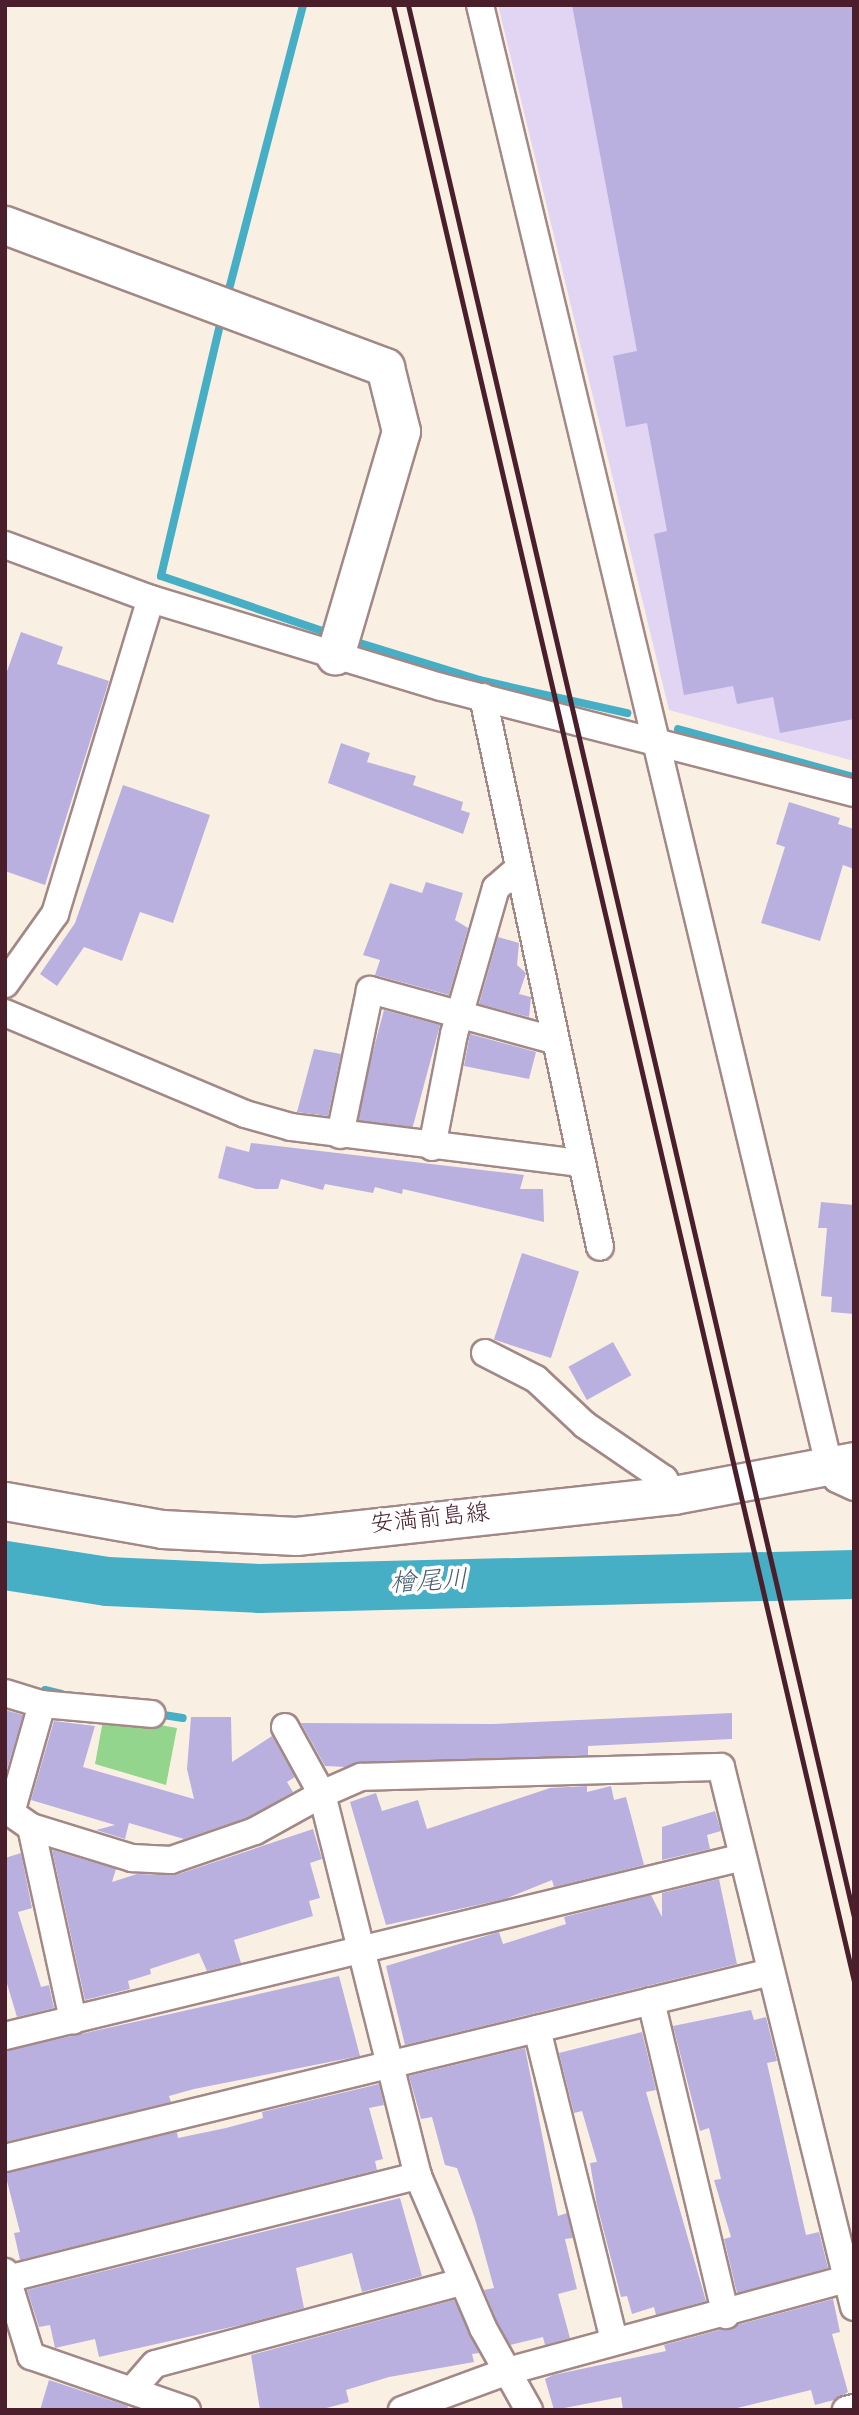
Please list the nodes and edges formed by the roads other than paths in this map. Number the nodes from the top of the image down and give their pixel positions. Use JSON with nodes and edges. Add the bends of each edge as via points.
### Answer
{"nodes":[{"id":1,"x":480,"y":5,"type":"edge"},
{"id":2,"x":5,"y":225,"type":"edge"},
{"id":3,"x":5,"y":545,"type":"edge"},
{"id":4,"x":151,"y":599,"type":"junction"},
{"id":5,"x":335,"y":655,"type":"junction"},
{"id":6,"x":483,"y":697,"type":"junction"},
{"id":7,"x":657,"y":739,"type":"junction"},
{"id":8,"x":854,"y":793,"type":"edge"},
{"id":9,"x":519,"y":868,"type":"junction"},
{"id":10,"x":5,"y":984,"type":"edge"},
{"id":11,"x":5,"y":1013,"type":"edge"},
{"id":12,"x":460,"y":1014,"type":"junction"},
{"id":13,"x":553,"y":1040,"type":"junction"},
{"id":14,"x":340,"y":1135,"type":"junction"},
{"id":15,"x":432,"y":1147,"type":"junction"},
{"id":16,"x":582,"y":1163,"type":"junction"},
{"id":17,"x":600,"y":1247,"type":"dead end"},
{"id":18,"x":485,"y":1353,"type":"dead end"},
{"id":19,"x":845,"y":1471,"type":"edge"},
{"id":20,"x":674,"y":1495,"type":"junction"},
{"id":21,"x":5,"y":1501,"type":"edge"},
{"id":22,"x":5,"y":1693,"type":"edge"},
{"id":23,"x":42,"y":1704,"type":"junction"},
{"id":24,"x":152,"y":1714,"type":"dead end"},
{"id":25,"x":285,"y":1727,"type":"dead end"},
{"id":26,"x":323,"y":1794,"type":"junction"},
{"id":27,"x":16,"y":1817,"type":"edge"},
{"id":28,"x":739,"y":1858,"type":"junction"},
{"id":29,"x":363,"y":1952,"type":"junction"},
{"id":30,"x":767,"y":1973,"type":"junction"},
{"id":31,"x":650,"y":2001,"type":"junction"},
{"id":32,"x":73,"y":2020,"type":"junction"},
{"id":33,"x":537,"y":2029,"type":"junction"},
{"id":34,"x":5,"y":2036,"type":"edge"},
{"id":35,"x":388,"y":2065,"type":"junction"},
{"id":36,"x":5,"y":2158,"type":"edge"},
{"id":37,"x":418,"y":2176,"type":"junction"},
{"id":38,"x":6,"y":2276,"type":"edge"},
{"id":39,"x":847,"y":2279,"type":"junction"},
{"id":40,"x":462,"y":2282,"type":"junction"},
{"id":41,"x":854,"y":2308,"type":"edge"},
{"id":42,"x":726,"y":2315,"type":"junction"},
{"id":43,"x":614,"y":2339,"type":"junction"},
{"id":44,"x":508,"y":2371,"type":"junction"},
{"id":45,"x":133,"y":2389,"type":"junction"},
{"id":46,"x":170,"y":2407,"type":"edge"},
{"id":47,"x":854,"y":2408,"type":"edge"},
{"id":48,"x":402,"y":2410,"type":"edge"},
{"id":49,"x":529,"y":2410,"type":"edge"},
{"id":50,"x":846,"y":2410,"type":"edge"}],
"edges":[{"from":1,"to":7,"type":"street"},
{"from":2,"to":5,"type":"main road","via":[[385,367],[401,431]]},
{"from":3,"to":4,"type":"street"},
{"from":4,"to":5,"type":"street"},
{"from":4,"to":10,"type":"street","via":[[55,915]]},
{"from":5,"to":6,"type":"street"},
{"from":6,"to":7,"type":"street"},
{"from":6,"to":9,"type":"street"},
{"from":7,"to":8,"type":"street"},
{"from":7,"to":19,"type":"street"},
{"from":9,"to":12,"type":"street","via":[[496,888]]},
{"from":9,"to":13,"type":"street"},
{"from":11,"to":14,"type":"street","via":[[246,1114]]},
{"from":12,"to":13,"type":"street"},
{"from":12,"to":14,"type":"street","via":[[370,990]]},
{"from":12,"to":15,"type":"street"},
{"from":13,"to":16,"type":"street"},
{"from":14,"to":15,"type":"street"},
{"from":15,"to":16,"type":"street"},
{"from":16,"to":17,"type":"street"},
{"from":18,"to":20,"type":"street","via":[[536,1379],[585,1425],[664,1479]]},
{"from":19,"to":20,"type":"main road","name":"安満前島線"},
{"from":20,"to":21,"type":"main road","name":"安満前島線","via":[[296,1536],[162,1528]]},
{"from":22,"to":23,"type":"street"},
{"from":23,"to":24,"type":"street"},
{"from":23,"to":27,"type":"street"},
{"from":25,"to":26,"type":"street"},
{"from":26,"to":27,"type":"street","via":[[255,1830],[172,1860],[132,1858]]},
{"from":26,"to":28,"type":"street","via":[[361,1777],[721,1767]]},
{"from":26,"to":29,"type":"street"},
{"from":27,"to":32,"type":"street"},
{"from":28,"to":29,"type":"street"},
{"from":28,"to":30,"type":"street"},
{"from":29,"to":32,"type":"street"},
{"from":29,"to":35,"type":"street"},
{"from":30,"to":31,"type":"street"},
{"from":30,"to":39,"type":"street"},
{"from":31,"to":33,"type":"street"},
{"from":31,"to":42,"type":"street"},
{"from":32,"to":34,"type":"street"},
{"from":33,"to":35,"type":"street"},
{"from":33,"to":43,"type":"street"},
{"from":35,"to":36,"type":"street"},
{"from":35,"to":37,"type":"street"},
{"from":37,"to":38,"type":"street"},
{"from":37,"to":40,"type":"street"},
{"from":38,"to":45,"type":"street","via":[[31,2356]]},
{"from":39,"to":41,"type":"street"},
{"from":39,"to":42,"type":"street"},
{"from":40,"to":44,"type":"street"},
{"from":40,"to":45,"type":"street","via":[[155,2364]]},
{"from":42,"to":43,"type":"street"},
{"from":43,"to":44,"type":"street"},
{"from":44,"to":48,"type":"street"},
{"from":44,"to":49,"type":"street"},
{"from":45,"to":46,"type":"street"},
{"from":47,"to":50,"type":"street"}]}
